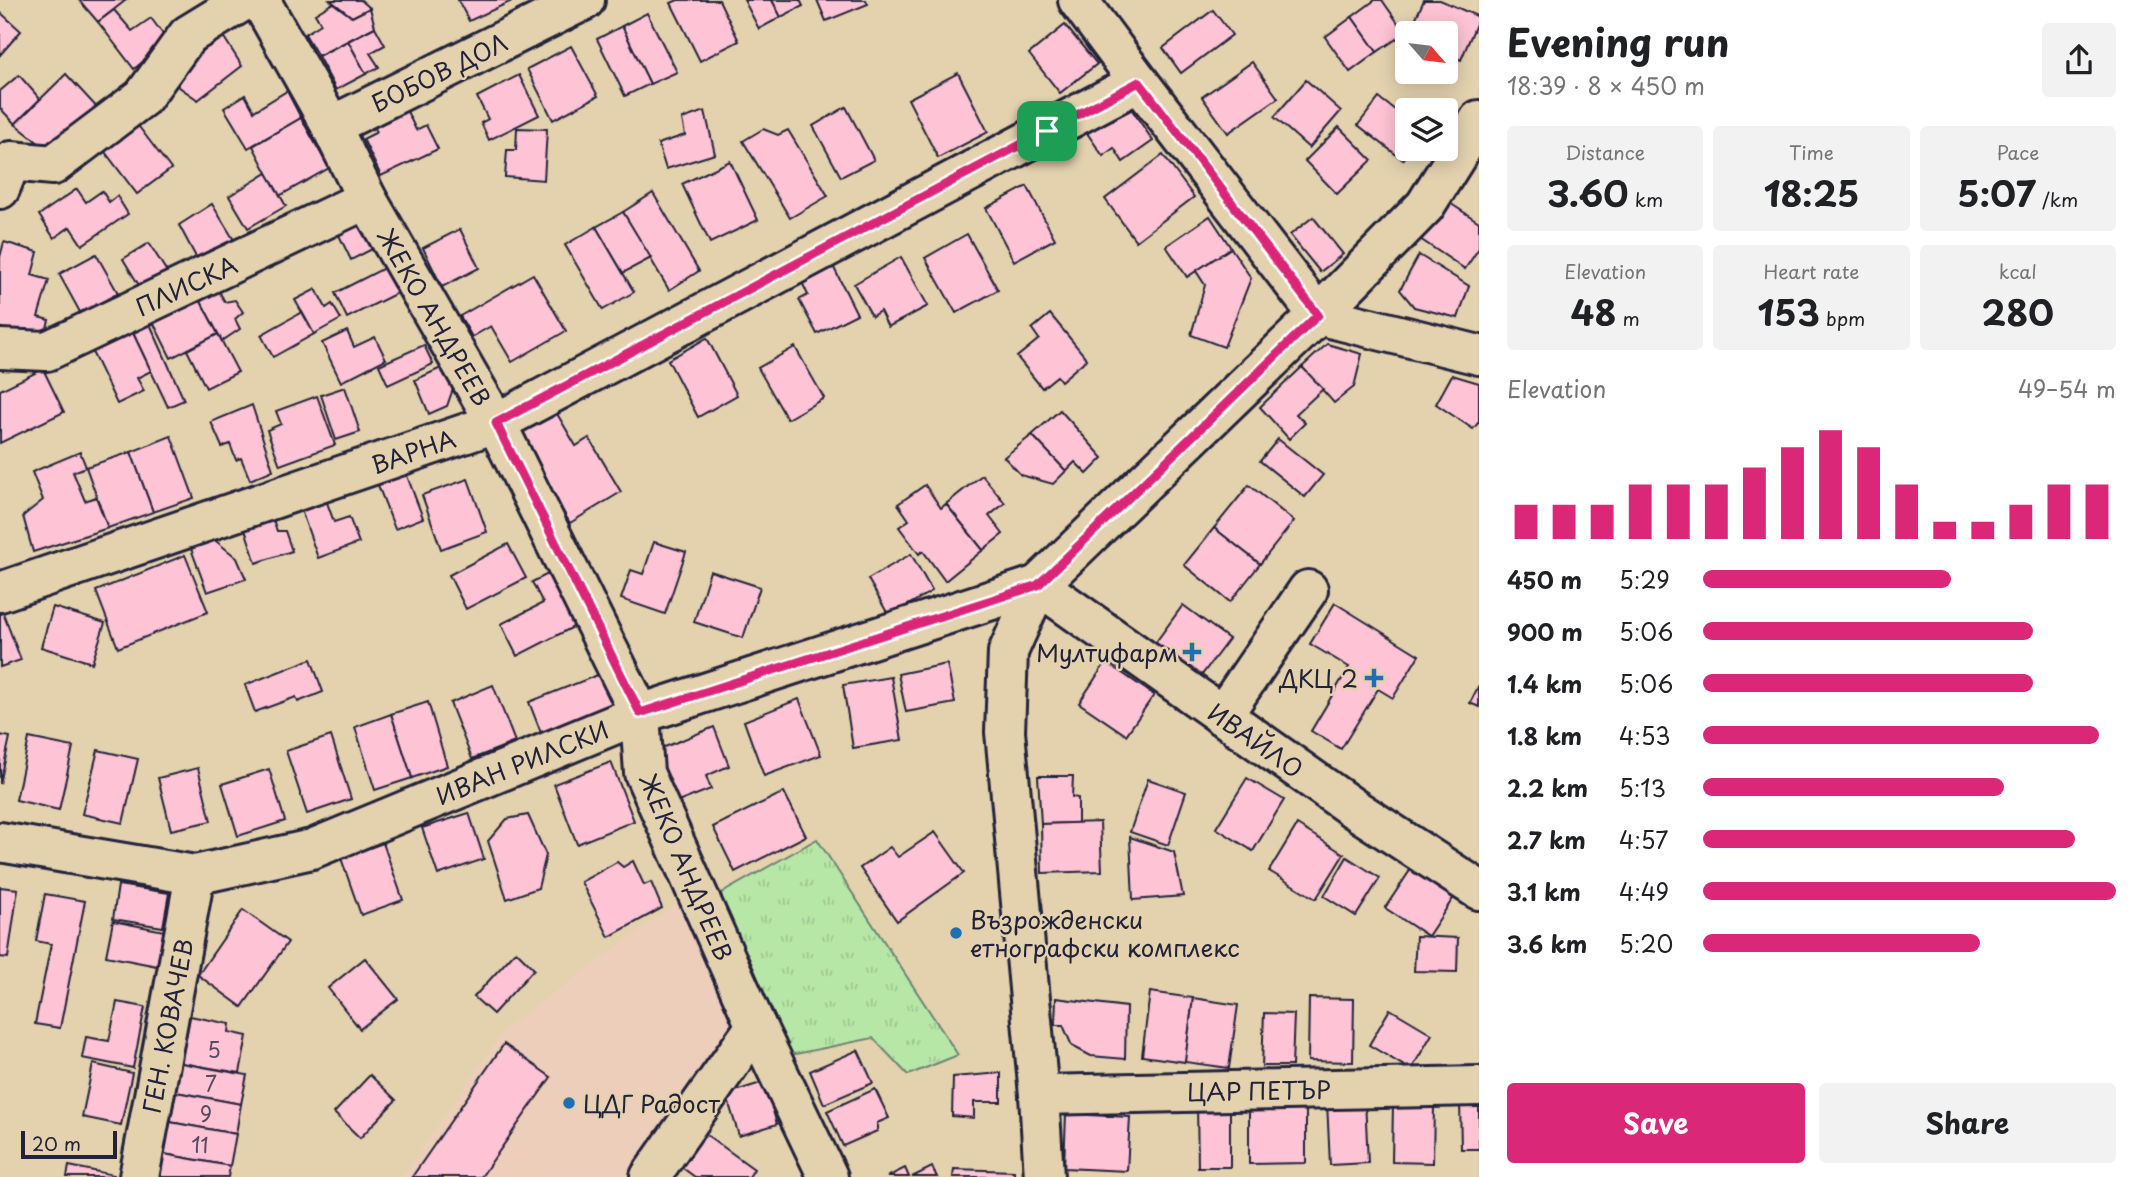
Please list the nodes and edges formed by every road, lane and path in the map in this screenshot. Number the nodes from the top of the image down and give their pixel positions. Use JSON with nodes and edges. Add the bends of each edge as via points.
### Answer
{"nodes":[{"id":1,"x":245,"y":0,"type":"edge"},
{"id":2,"x":260,"y":0,"type":"edge"},
{"id":3,"x":585,"y":0,"type":"edge"},
{"id":4,"x":1078,"y":0,"type":"edge"},
{"id":5,"x":1139,"y":82,"type":"junction"},
{"id":6,"x":1479,"y":120,"type":"edge"},
{"id":7,"x":331,"y":126,"type":"junction"},
{"id":8,"x":4,"y":168,"type":"edge"},
{"id":9,"x":367,"y":199,"type":"junction"},
{"id":10,"x":1318,"y":315,"type":"junction"},
{"id":11,"x":0,"y":349,"type":"edge"},
{"id":12,"x":1479,"y":355,"type":"edge"},
{"id":13,"x":496,"y":423,"type":"junction"},
{"id":14,"x":1038,"y":585,"type":"junction"},
{"id":15,"x":1308,"y":590,"type":"dead end"},
{"id":16,"x":0,"y":592,"type":"edge"},
{"id":17,"x":640,"y":713,"type":"junction"},
{"id":18,"x":1222,"y":716,"type":"junction"},
{"id":19,"x":0,"y":842,"type":"edge"},
{"id":20,"x":195,"y":875,"type":"junction"},
{"id":21,"x":1479,"y":890,"type":"edge"},
{"id":22,"x":756,"y":1026,"type":"junction"},
{"id":23,"x":1479,"y":1086,"type":"edge"},
{"id":24,"x":1039,"y":1095,"type":"junction"},
{"id":25,"x":139,"y":1177,"type":"edge"},
{"id":26,"x":650,"y":1177,"type":"edge"},
{"id":27,"x":828,"y":1177,"type":"edge"},
{"id":28,"x":1044,"y":1177,"type":"edge"}],
"edges":[{"from":1,"to":8,"type":"street","via":[[188,35],[143,97],[53,165]]},
{"from":2,"to":7,"type":"street","name":"ЖЕКО АНДРЕЕВ"},
{"from":3,"to":7,"type":"street","name":"БОБОВ ДОЛ"},
{"from":4,"to":5,"type":"street"},
{"from":5,"to":10,"type":"street"},
{"from":5,"to":13,"type":"street","name":"ВАРНА"},
{"from":6,"to":10,"type":"street","via":[[1424,206]]},
{"from":7,"to":9,"type":"street","name":"ЖЕКО АНДРЕЕВ"},
{"from":9,"to":11,"type":"street","name":"ПЛИСКА","via":[[47,351]]},
{"from":9,"to":13,"type":"street","name":"ЖЕКО АНДРЕЕВ"},
{"from":10,"to":12,"type":"street"},
{"from":10,"to":14,"type":"street"},
{"from":13,"to":16,"type":"street","name":"ВАРНА"},
{"from":13,"to":17,"type":"street","name":"ЖЕКО АНДРЕЕВ"},
{"from":14,"to":17,"type":"street","name":"ИВАН РИЛСКИ"},
{"from":14,"to":18,"type":"street","name":"ИВАЙЛО"},
{"from":14,"to":24,"type":"street","via":[[1008,652],[1004,732]]},
{"from":15,"to":18,"type":"street"},
{"from":17,"to":20,"type":"street","name":"ИВАН РИЛСКИ","via":[[312,849]]},
{"from":17,"to":22,"type":"street","name":"ЖЕКО АНДРЕЕВ","via":[[643,773]]},
{"from":18,"to":21,"type":"street","name":"ИВАЙЛО"},
{"from":19,"to":20,"type":"street","name":"ИВАН РИЛСКИ"},
{"from":20,"to":25,"type":"street","name":"ГЕН. КОВАЧЕВ"},
{"from":22,"to":26,"type":"street"},
{"from":22,"to":27,"type":"street","name":"ЖЕКО АНДРЕЕВ"},
{"from":23,"to":24,"type":"street","name":"ЦАР ПЕТЪР"},
{"from":24,"to":28,"type":"street"}]}
